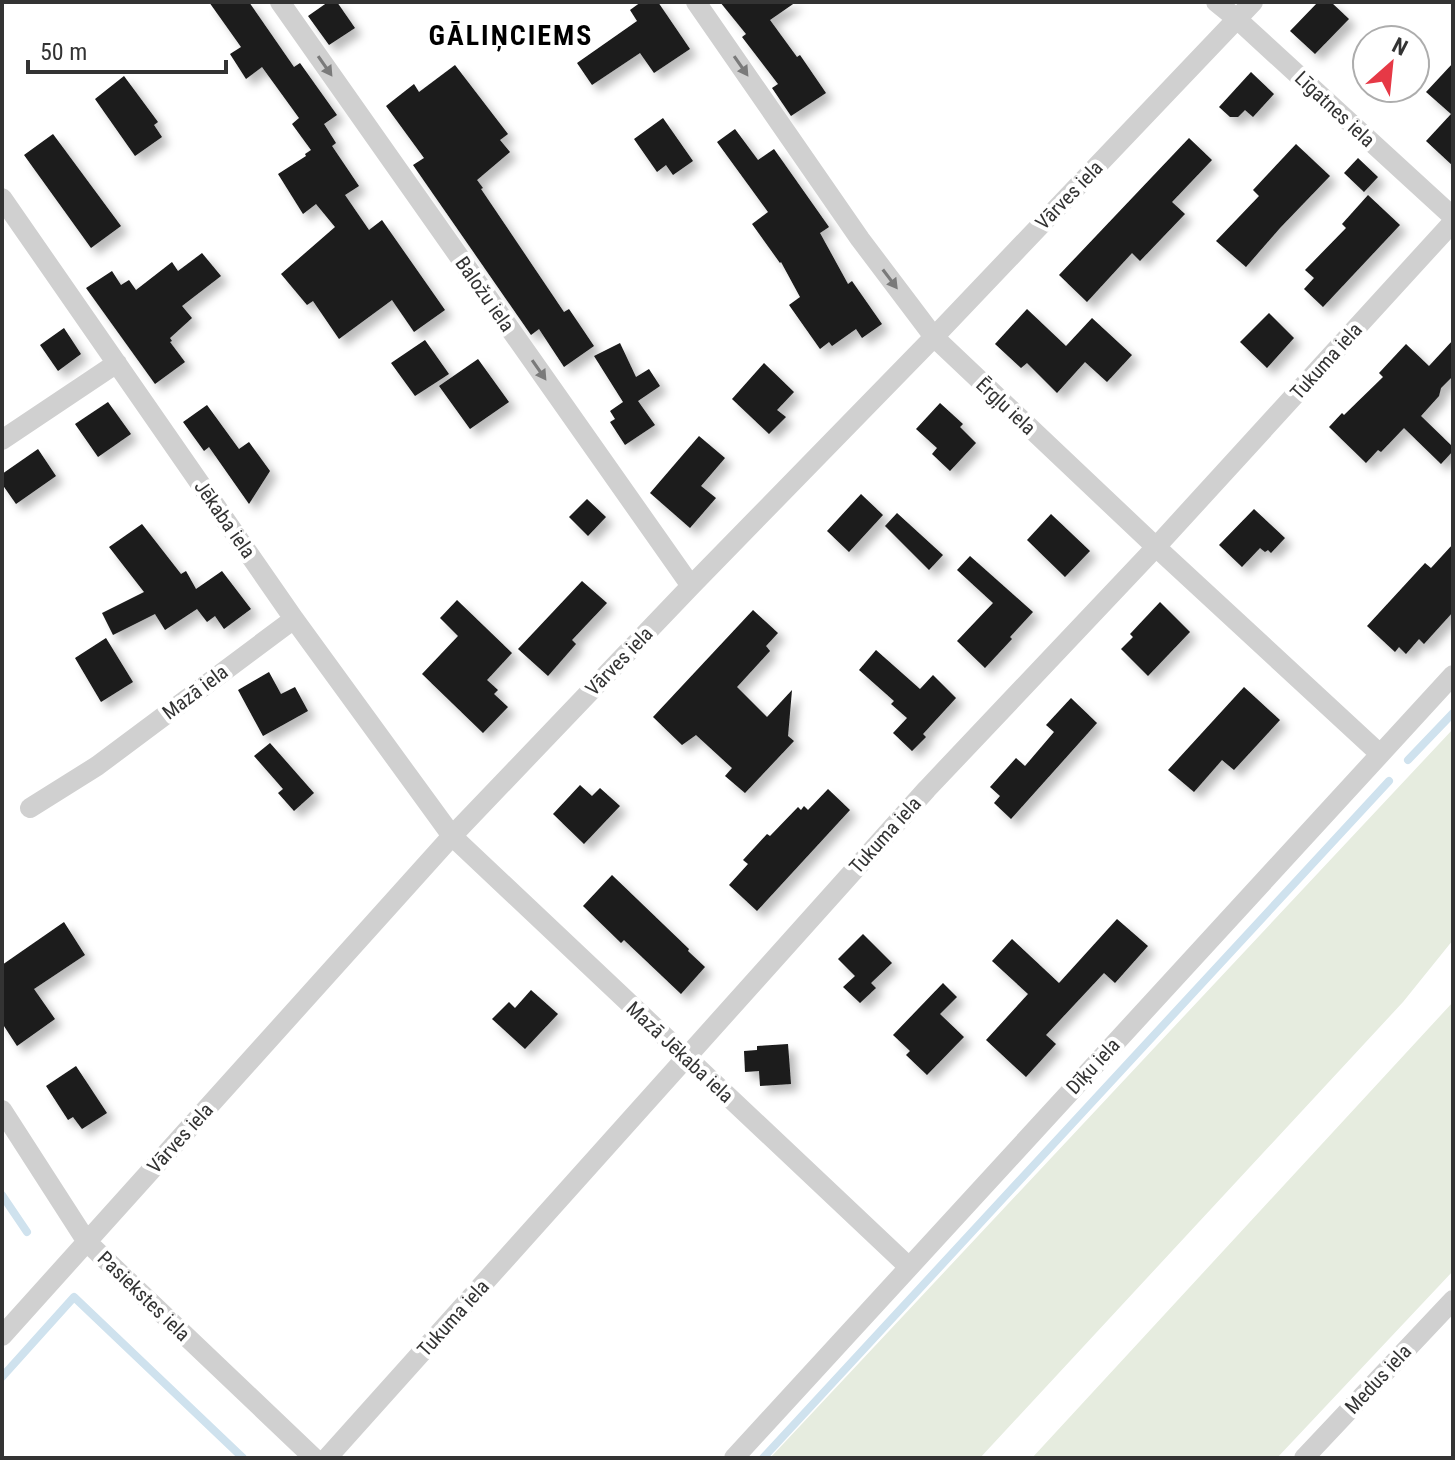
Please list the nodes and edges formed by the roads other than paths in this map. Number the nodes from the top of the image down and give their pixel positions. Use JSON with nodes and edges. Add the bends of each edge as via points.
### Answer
{"nodes":[{"id":1,"x":280,"y":2,"type":"edge"},
{"id":2,"x":696,"y":2,"type":"edge"},
{"id":3,"x":1216,"y":2,"type":"edge"},
{"id":4,"x":1253,"y":2,"type":"edge"},
{"id":5,"x":1237,"y":19,"type":"junction"},
{"id":6,"x":2,"y":198,"type":"edge"},
{"id":7,"x":1453,"y":220,"type":"edge"},
{"id":8,"x":934,"y":337,"type":"junction"},
{"id":9,"x":117,"y":363,"type":"junction"},
{"id":10,"x":2,"y":440,"type":"edge"},
{"id":11,"x":1156,"y":547,"type":"junction"},
{"id":12,"x":691,"y":586,"type":"junction"},
{"id":13,"x":294,"y":619,"type":"junction"},
{"id":14,"x":1453,"y":675,"type":"edge"},
{"id":15,"x":1380,"y":754,"type":"junction"},
{"id":16,"x":30,"y":808,"type":"dead end"},
{"id":17,"x":452,"y":836,"type":"junction"},
{"id":18,"x":686,"y":1057,"type":"junction"},
{"id":19,"x":2,"y":1110,"type":"edge"},
{"id":20,"x":87,"y":1242,"type":"junction"},
{"id":21,"x":909,"y":1267,"type":"junction"},
{"id":22,"x":1453,"y":1300,"type":"edge"},
{"id":23,"x":2,"y":1336,"type":"edge"},
{"id":24,"x":314,"y":1458,"type":"edge"},
{"id":25,"x":327,"y":1458,"type":"edge"},
{"id":26,"x":734,"y":1458,"type":"edge"},
{"id":27,"x":1304,"y":1458,"type":"edge"}],
"edges":[{"from":1,"to":12,"type":"street","name":"Baložu iela","one_way":true},
{"from":2,"to":8,"type":"street","name":"Ērgļu iela","one_way":true},
{"from":3,"to":5,"type":"street","name":"Līgatnes iela"},
{"from":4,"to":5,"type":"street","name":"Vārves iela"},
{"from":5,"to":7,"type":"street","name":"Līgatnes iela"},
{"from":5,"to":8,"type":"street","name":"Vārves iela"},
{"from":6,"to":9,"type":"street","name":"Jēkaba iela"},
{"from":7,"to":11,"type":"street","name":"Tukuma iela"},
{"from":8,"to":11,"type":"street","name":"Ērgļu iela"},
{"from":8,"to":12,"type":"street","name":"Vārves iela"},
{"from":9,"to":10,"type":"street"},
{"from":9,"to":13,"type":"street","name":"Jēkaba iela"},
{"from":11,"to":15,"type":"street","name":"Ērgļu iela"},
{"from":11,"to":18,"type":"street","name":"Tukuma iela","via":[[927,789]]},
{"from":12,"to":17,"type":"street","name":"Vārves iela"},
{"from":13,"to":16,"type":"street","name":"Mazā iela","via":[[97,766]]},
{"from":13,"to":17,"type":"street","name":"Jēkaba iela"},
{"from":14,"to":15,"type":"street","name":"Dīķu iela"},
{"from":15,"to":21,"type":"street","name":"Dīķu iela"},
{"from":17,"to":18,"type":"street","name":"Mazā Jēkaba iela"},
{"from":17,"to":20,"type":"street","name":"Vārves iela"},
{"from":18,"to":21,"type":"street","name":"Mazā Jēkaba iela"},
{"from":18,"to":25,"type":"street","name":"Tukuma iela"},
{"from":19,"to":20,"type":"street","name":"Pasiekstes iela"},
{"from":20,"to":23,"type":"street","name":"Vārves iela"},
{"from":20,"to":24,"type":"street","name":"Pasiekstes iela"},
{"from":21,"to":26,"type":"street","name":"Dīķu iela"},
{"from":22,"to":27,"type":"street","name":"Medus iela"}]}
